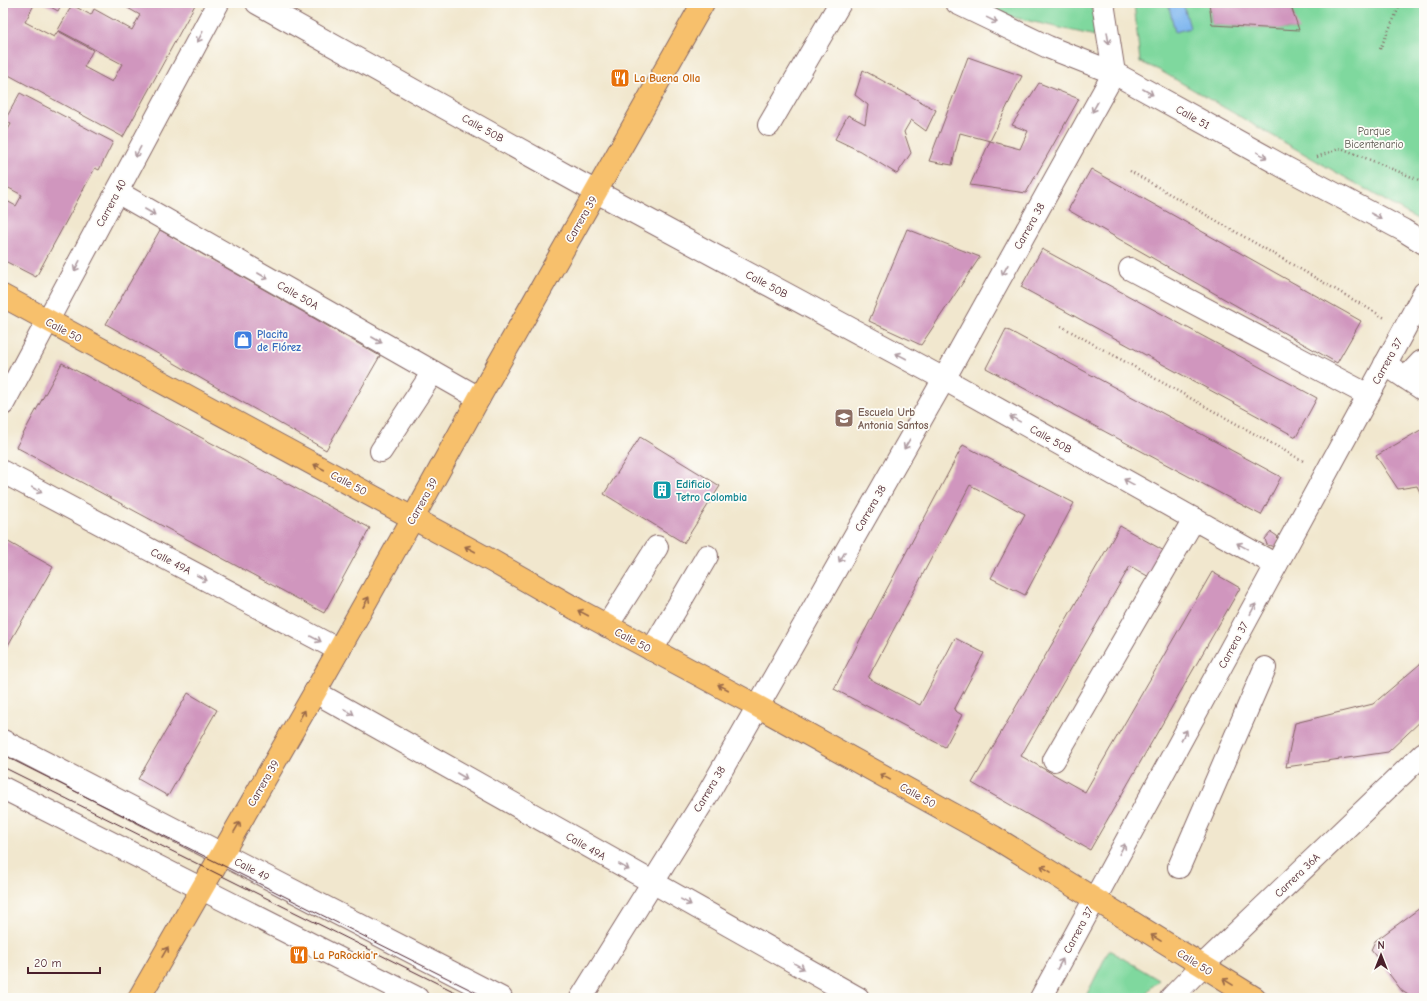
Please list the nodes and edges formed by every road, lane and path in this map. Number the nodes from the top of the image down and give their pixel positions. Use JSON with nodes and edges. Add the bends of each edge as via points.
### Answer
{"nodes":[{"id":1,"x":218,"y":3,"type":"edge"},
{"id":2,"x":257,"y":3,"type":"edge"},
{"id":3,"x":703,"y":3,"type":"edge"},
{"id":4,"x":840,"y":3,"type":"edge"},
{"id":5,"x":957,"y":3,"type":"edge"},
{"id":6,"x":1103,"y":3,"type":"edge"},
{"id":7,"x":1401,"y":3,"type":"edge"},
{"id":8,"x":1380,"y":49,"type":"dead end"},
{"id":9,"x":1114,"y":73,"type":"junction"},
{"id":10,"x":769,"y":125,"type":"dead end"},
{"id":11,"x":1286,"y":168,"type":"junction"},
{"id":12,"x":1130,"y":170,"type":"dead end"},
{"id":13,"x":1424,"y":182,"type":"edge"},
{"id":14,"x":116,"y":192,"type":"junction"},
{"id":15,"x":597,"y":192,"type":"junction"},
{"id":16,"x":1424,"y":243,"type":"edge"},
{"id":17,"x":1130,"y":269,"type":"dead end"},
{"id":18,"x":1424,"y":293,"type":"edge"},
{"id":19,"x":3,"y":296,"type":"edge"},
{"id":20,"x":47,"y":321,"type":"junction"},
{"id":21,"x":1061,"y":326,"type":"dead end"},
{"id":22,"x":1404,"y":329,"type":"junction"},
{"id":23,"x":1424,"y":361,"type":"edge"},
{"id":24,"x":1385,"y":364,"type":"junction"},
{"id":25,"x":433,"y":372,"type":"junction"},
{"id":26,"x":1406,"y":378,"type":"junction"},
{"id":27,"x":944,"y":379,"type":"junction"},
{"id":28,"x":1424,"y":390,"type":"edge"},
{"id":29,"x":1368,"y":395,"type":"junction"},
{"id":30,"x":479,"y":398,"type":"junction"},
{"id":31,"x":3,"y":404,"type":"edge"},
{"id":32,"x":381,"y":450,"type":"dead end"},
{"id":33,"x":3,"y":472,"type":"edge"},
{"id":34,"x":1326,"y":474,"type":"junction"},
{"id":35,"x":413,"y":518,"type":"junction"},
{"id":36,"x":1194,"y":519,"type":"junction"},
{"id":37,"x":657,"y":547,"type":"dead end"},
{"id":38,"x":707,"y":556,"type":"dead end"},
{"id":39,"x":1276,"y":565,"type":"junction"},
{"id":40,"x":607,"y":626,"type":"junction"},
{"id":41,"x":339,"y":650,"type":"junction"},
{"id":42,"x":652,"y":650,"type":"junction"},
{"id":43,"x":1266,"y":668,"type":"dead end"},
{"id":44,"x":315,"y":692,"type":"junction"},
{"id":45,"x":757,"y":706,"type":"junction"},
{"id":46,"x":3,"y":741,"type":"edge"},
{"id":47,"x":1424,"y":753,"type":"edge"},
{"id":48,"x":1054,"y":760,"type":"dead end"},
{"id":49,"x":3,"y":788,"type":"edge"},
{"id":50,"x":222,"y":853,"type":"junction"},
{"id":51,"x":1179,"y":867,"type":"dead end"},
{"id":52,"x":652,"y":883,"type":"junction"},
{"id":53,"x":202,"y":889,"type":"junction"},
{"id":54,"x":1095,"y":900,"type":"junction"},
{"id":55,"x":1202,"y":966,"type":"junction"},
{"id":56,"x":583,"y":997,"type":"edge"},
{"id":57,"x":139,"y":998,"type":"edge"},
{"id":58,"x":417,"y":998,"type":"edge"},
{"id":59,"x":501,"y":998,"type":"edge"},
{"id":60,"x":858,"y":998,"type":"edge"},
{"id":61,"x":1041,"y":998,"type":"edge"},
{"id":62,"x":1171,"y":998,"type":"edge"},
{"id":63,"x":1255,"y":998,"type":"edge"}],
"edges":[{"from":1,"to":14,"type":"street","name":"Carrera 40","one_way":true},
{"from":2,"to":15,"type":"street","name":"Calle 50B"},
{"from":3,"to":15,"type":"main road","name":"Carrera 39"},
{"from":4,"to":10,"type":"street"},
{"from":5,"to":9,"type":"street","name":"Calle 51","one_way":true,"via":[[1048,47]]},
{"from":6,"to":9,"type":"street","one_way":true},
{"from":7,"to":8,"type":"path"},
{"from":9,"to":11,"type":"street","name":"Calle 51","one_way":true},
{"from":9,"to":27,"type":"street","name":"Carrera 38","one_way":true},
{"from":11,"to":13,"type":"path","via":[[1341,148]]},
{"from":11,"to":16,"type":"street","name":"Calle 51","one_way":true},
{"from":12,"to":22,"type":"path"},
{"from":14,"to":20,"type":"street","name":"Carrera 40","one_way":true},
{"from":14,"to":25,"type":"street","name":"Calle 50A","one_way":true},
{"from":27,"to":15,"type":"street","name":"Calle 50B","one_way":true},
{"from":15,"to":30,"type":"main road","name":"Carrera 39"},
{"from":17,"to":29,"type":"street"},
{"from":18,"to":22,"type":"street","name":"Carrera 37"},
{"from":19,"to":20,"type":"main road","name":"Calle 50"},
{"from":20,"to":31,"type":"street","name":"Carrera 40"},
{"from":35,"to":20,"type":"main road","name":"Calle 50","one_way":true},
{"from":21,"to":34,"type":"path"},
{"from":22,"to":24,"type":"street","name":"Carrera 37"},
{"from":23,"to":26,"type":"street"},
{"from":24,"to":26,"type":"street"},
{"from":24,"to":29,"type":"street","name":"Carrera 37"},
{"from":25,"to":30,"type":"street","name":"Calle 50A"},
{"from":25,"to":32,"type":"street"},
{"from":26,"to":28,"type":"street"},
{"from":36,"to":27,"type":"street","name":"Calle 50B","one_way":true},
{"from":27,"to":45,"type":"street","name":"Carrera 38","one_way":true},
{"from":29,"to":34,"type":"street","name":"Carrera 37"},
{"from":30,"to":35,"type":"main road","name":"Carrera 39"},
{"from":33,"to":41,"type":"street","name":"Calle 49A","one_way":true},
{"from":34,"to":39,"type":"street","name":"Carrera 37"},
{"from":40,"to":35,"type":"main road","name":"Calle 50","one_way":true},
{"from":41,"to":35,"type":"main road","name":"Carrera 39","one_way":true},
{"from":39,"to":36,"type":"street","name":"Calle 50B","one_way":true},
{"from":36,"to":48,"type":"street"},
{"from":37,"to":40,"type":"street"},
{"from":38,"to":42,"type":"street"},
{"from":54,"to":39,"type":"street","name":"Carrera 37","one_way":true},
{"from":40,"to":42,"type":"main road","name":"Calle 50"},
{"from":41,"to":44,"type":"main road","name":"Carrera 39"},
{"from":45,"to":42,"type":"main road","name":"Calle 50","one_way":true},
{"from":43,"to":51,"type":"street"},
{"from":50,"to":44,"type":"main road","name":"Carrera 39","one_way":true},
{"from":44,"to":52,"type":"street","name":"Calle 49A","one_way":true},
{"from":45,"to":52,"type":"street","name":"Carrera 38","via":[[709,792]]},
{"from":54,"to":45,"type":"main road","name":"Calle 50","one_way":true,"via":[[994,837]]},
{"from":46,"to":50,"type":"street","name":"Calle 49"},
{"from":47,"to":55,"type":"street","name":"Carrera 36A"},
{"from":49,"to":53,"type":"street"},
{"from":50,"to":53,"type":"main road","name":"Carrera 39"},
{"from":50,"to":59,"type":"street","name":"Calle 49"},
{"from":52,"to":56,"type":"street","name":"Carrera 38"},
{"from":52,"to":60,"type":"street","name":"Calle 49A","one_way":true},
{"from":57,"to":53,"type":"main road","name":"Carrera 39","one_way":true},
{"from":53,"to":58,"type":"street"},
{"from":55,"to":54,"type":"main road","name":"Calle 50","one_way":true},
{"from":61,"to":54,"type":"street","name":"Carrera 37","one_way":true},
{"from":55,"to":62,"type":"street","name":"Carrera 36A"},
{"from":63,"to":55,"type":"main road","name":"Calle 50","one_way":true}]}
